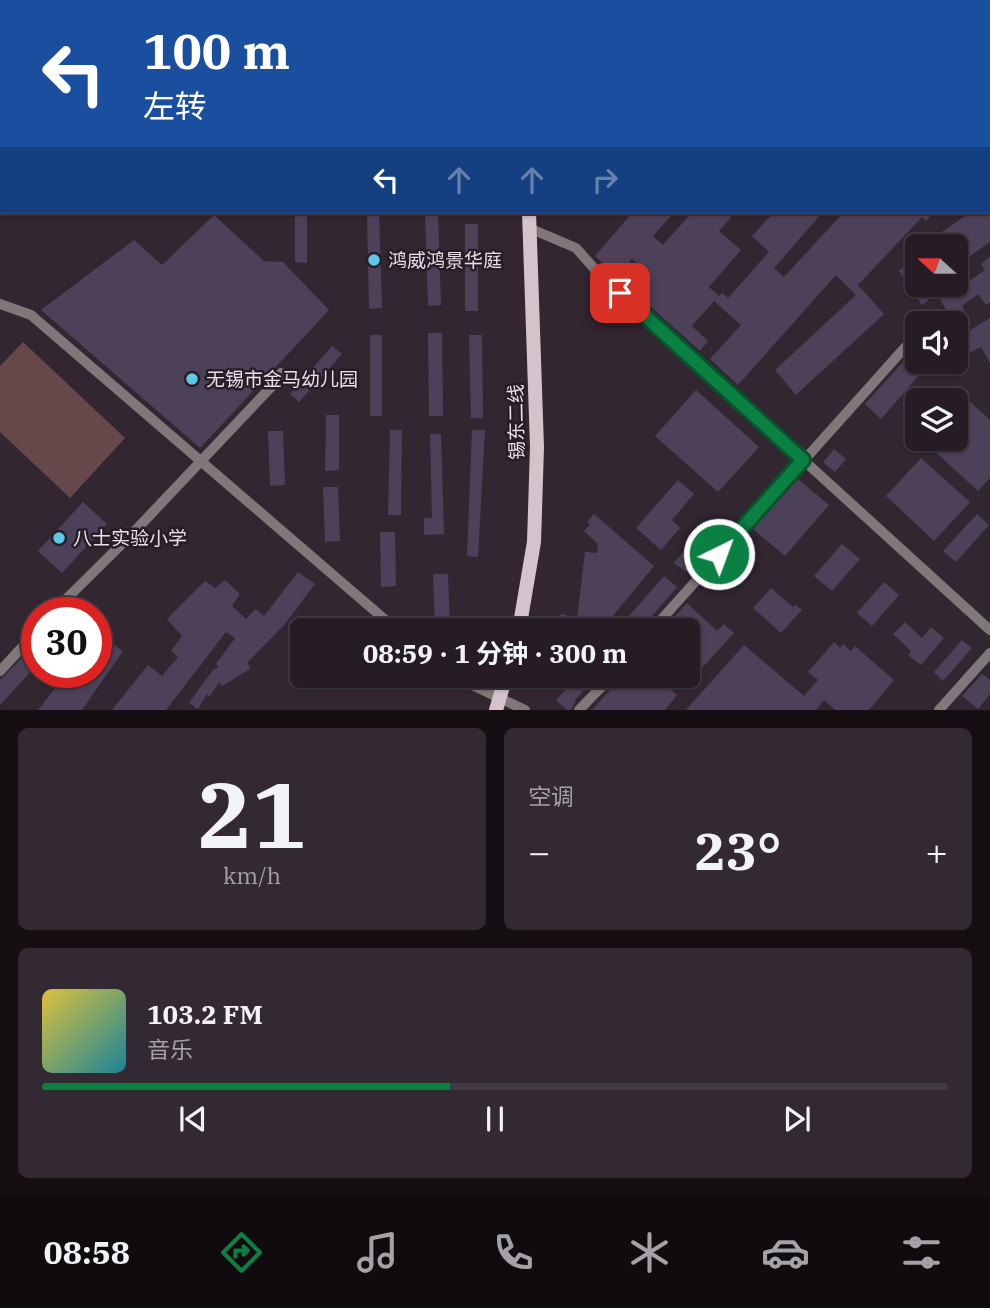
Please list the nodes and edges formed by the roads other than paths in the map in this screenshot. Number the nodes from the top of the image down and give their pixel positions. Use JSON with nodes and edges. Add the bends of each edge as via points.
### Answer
{"nodes":[{"id":1,"x":528,"y":214,"type":"edge"},
{"id":2,"x":529,"y":228,"type":"junction"},
{"id":3,"x":0,"y":303,"type":"edge"},
{"id":4,"x":905,"y":347,"type":"edge"},
{"id":5,"x":281,"y":373,"type":"dead end"},
{"id":6,"x":200,"y":460,"type":"junction"},
{"id":7,"x":803,"y":460,"type":"junction"},
{"id":8,"x":68,"y":597,"type":"edge"},
{"id":9,"x":383,"y":618,"type":"edge"},
{"id":10,"x":521,"y":618,"type":"edge"},
{"id":11,"x":663,"y":618,"type":"edge"},
{"id":12,"x":990,"y":630,"type":"edge"},
{"id":13,"x":21,"y":648,"type":"edge"},
{"id":14,"x":990,"y":653,"type":"edge"},
{"id":15,"x":0,"y":671,"type":"edge"},
{"id":16,"x":472,"y":688,"type":"edge"},
{"id":17,"x":600,"y":688,"type":"edge"},
{"id":18,"x":498,"y":704,"type":"edge"},
{"id":19,"x":525,"y":709,"type":"edge"},
{"id":20,"x":579,"y":709,"type":"edge"},
{"id":21,"x":939,"y":709,"type":"edge"}],
"edges":[{"from":1,"to":2,"type":"main road","name":"锡东二线"},
{"from":2,"to":7,"type":"street","via":[[576,248]]},
{"from":2,"to":10,"type":"main road","name":"锡东二线","via":[[537,447],[534,542]]},
{"from":3,"to":6,"type":"street","via":[[31,315]]},
{"from":4,"to":7,"type":"street"},
{"from":5,"to":6,"type":"street"},
{"from":6,"to":8,"type":"street"},
{"from":6,"to":9,"type":"street"},
{"from":7,"to":11,"type":"street"},
{"from":7,"to":12,"type":"street"},
{"from":13,"to":15,"type":"street"},
{"from":14,"to":21,"type":"street"},
{"from":16,"to":18,"type":"street"},
{"from":17,"to":20,"type":"street"},
{"from":18,"to":19,"type":"street"}]}
